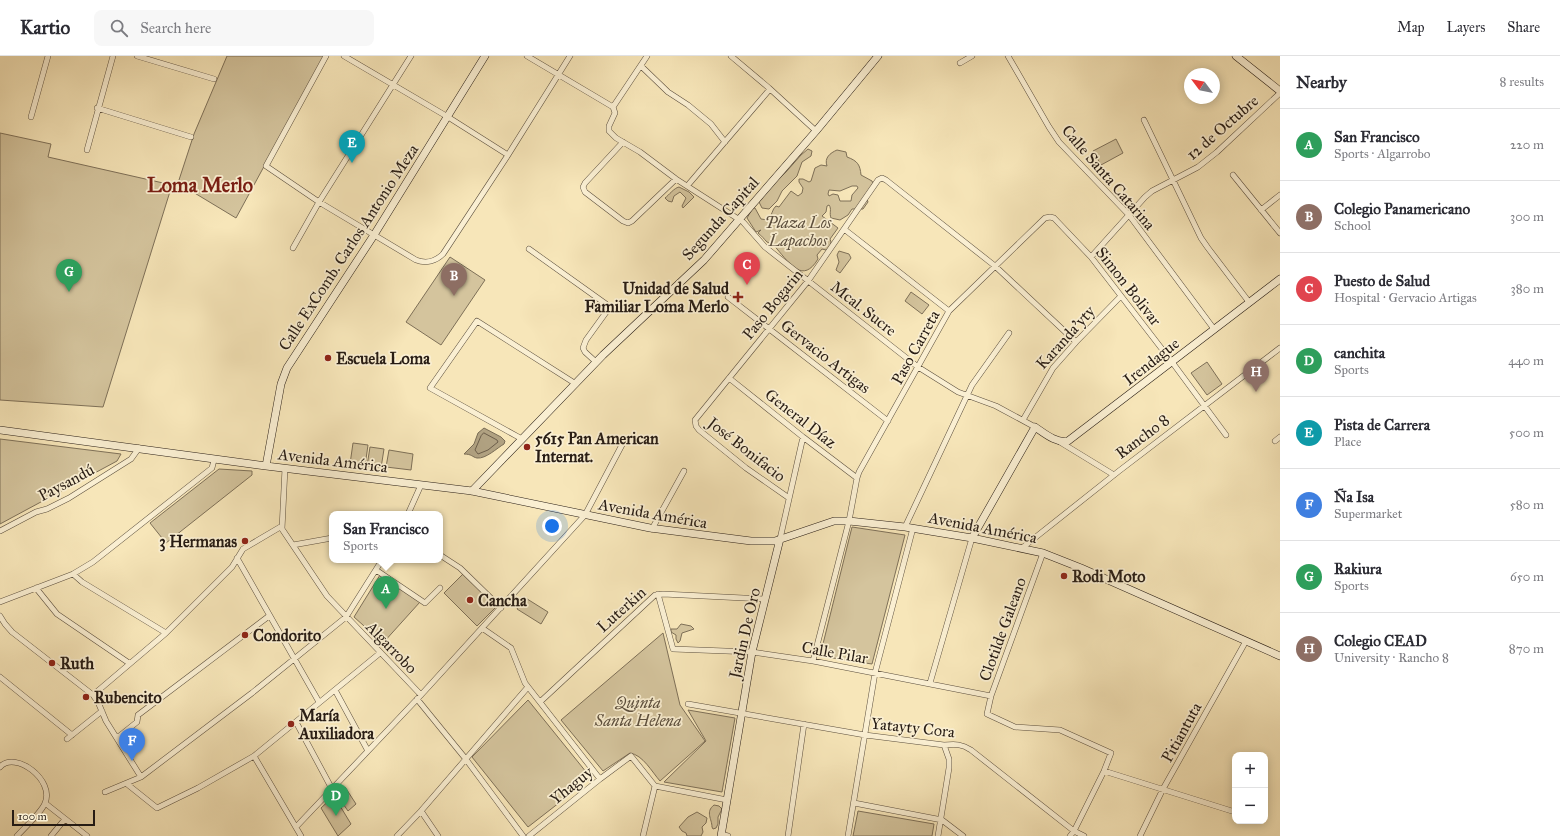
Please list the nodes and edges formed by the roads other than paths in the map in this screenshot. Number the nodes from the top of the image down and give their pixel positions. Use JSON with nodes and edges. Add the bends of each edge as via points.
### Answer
{"nodes":[{"id":1,"x":48,"y":56,"type":"edge"},
{"id":2,"x":113,"y":56,"type":"edge"},
{"id":3,"x":137,"y":56,"type":"edge"},
{"id":4,"x":326,"y":56,"type":"edge"},
{"id":5,"x":344,"y":56,"type":"edge"},
{"id":6,"x":411,"y":56,"type":"edge"},
{"id":7,"x":486,"y":56,"type":"edge"},
{"id":8,"x":527,"y":56,"type":"edge"},
{"id":9,"x":570,"y":56,"type":"edge"},
{"id":10,"x":647,"y":56,"type":"edge"},
{"id":11,"x":731,"y":56,"type":"edge"},
{"id":12,"x":878,"y":56,"type":"edge"},
{"id":13,"x":972,"y":56,"type":"edge"},
{"id":14,"x":1008,"y":56,"type":"edge"},
{"id":15,"x":1236,"y":56,"type":"edge"},
{"id":16,"x":960,"y":63,"type":"dead end"},
{"id":17,"x":641,"y":66,"type":"junction"},
{"id":18,"x":558,"y":76,"type":"junction"},
{"id":19,"x":214,"y":79,"type":"dead end"},
{"id":20,"x":393,"y":85,"type":"junction"},
{"id":21,"x":770,"y":89,"type":"junction"},
{"id":22,"x":1280,"y":92,"type":"edge"},
{"id":23,"x":613,"y":107,"type":"junction"},
{"id":24,"x":97,"y":108,"type":"junction"},
{"id":25,"x":31,"y":117,"type":"dead end"},
{"id":26,"x":448,"y":117,"type":"junction"},
{"id":27,"x":1144,"y":120,"type":"dead end"},
{"id":28,"x":816,"y":131,"type":"junction"},
{"id":29,"x":191,"y":137,"type":"dead end"},
{"id":30,"x":623,"y":142,"type":"junction"},
{"id":31,"x":725,"y":142,"type":"junction"},
{"id":32,"x":87,"y":150,"type":"dead end"},
{"id":33,"x":508,"y":155,"type":"junction"},
{"id":34,"x":1233,"y":175,"type":"dead end"},
{"id":35,"x":676,"y":179,"type":"junction"},
{"id":36,"x":1173,"y":180,"type":"junction"},
{"id":37,"x":688,"y":185,"type":"junction"},
{"id":38,"x":1280,"y":195,"type":"edge"},
{"id":39,"x":319,"y":202,"type":"junction"},
{"id":40,"x":1261,"y":210,"type":"junction"},
{"id":41,"x":1129,"y":215,"type":"junction"},
{"id":42,"x":1050,"y":217,"type":"joint"},
{"id":43,"x":739,"y":220,"type":"junction"},
{"id":44,"x":844,"y":229,"type":"junction"},
{"id":45,"x":1280,"y":233,"type":"edge"},
{"id":46,"x":374,"y":235,"type":"junction"},
{"id":47,"x":293,"y":248,"type":"dead end"},
{"id":48,"x":529,"y":249,"type":"dead end"},
{"id":49,"x":1091,"y":257,"type":"junction"},
{"id":50,"x":995,"y":266,"type":"junction"},
{"id":51,"x":1280,"y":280,"type":"edge"},
{"id":52,"x":808,"y":281,"type":"junction"},
{"id":53,"x":1122,"y":296,"type":"junction"},
{"id":54,"x":728,"y":297,"type":"dead end"},
{"id":55,"x":1249,"y":302,"type":"junction"},
{"id":56,"x":949,"y":312,"type":"junction"},
{"id":57,"x":769,"y":329,"type":"junction"},
{"id":58,"x":1214,"y":329,"type":"junction"},
{"id":59,"x":1009,"y":333,"type":"dead end"},
{"id":60,"x":1076,"y":342,"type":"junction"},
{"id":61,"x":1280,"y":348,"type":"edge"},
{"id":62,"x":596,"y":362,"type":"junction"},
{"id":63,"x":1172,"y":362,"type":"junction"},
{"id":64,"x":918,"y":367,"type":"junction"},
{"id":65,"x":729,"y":378,"type":"junction"},
{"id":66,"x":576,"y":384,"type":"junction"},
{"id":67,"x":967,"y":396,"type":"junction"},
{"id":68,"x":1204,"y":406,"type":"junction"},
{"id":69,"x":697,"y":417,"type":"joint"},
{"id":70,"x":1023,"y":420,"type":"junction"},
{"id":71,"x":888,"y":421,"type":"junction"},
{"id":72,"x":1035,"y":427,"type":"junction"},
{"id":73,"x":0,"y":430,"type":"edge"},
{"id":74,"x":1226,"y":435,"type":"dead end"},
{"id":75,"x":803,"y":437,"type":"junction"},
{"id":76,"x":522,"y":439,"type":"junction"},
{"id":77,"x":1058,"y":441,"type":"junction"},
{"id":78,"x":623,"y":443,"type":"dead end"},
{"id":79,"x":139,"y":448,"type":"junction"},
{"id":80,"x":214,"y":460,"type":"junction"},
{"id":81,"x":266,"y":466,"type":"junction"},
{"id":82,"x":285,"y":468,"type":"junction"},
{"id":83,"x":684,"y":471,"type":"dead end"},
{"id":84,"x":1114,"y":475,"type":"junction"},
{"id":85,"x":857,"y":478,"type":"junction"},
{"id":86,"x":421,"y":484,"type":"junction"},
{"id":87,"x":472,"y":491,"type":"junction"},
{"id":88,"x":789,"y":498,"type":"junction"},
{"id":89,"x":409,"y":511,"type":"edge"},
{"id":90,"x":585,"y":515,"type":"junction"},
{"id":91,"x":849,"y":521,"type":"junction"},
{"id":92,"x":282,"y":526,"type":"junction"},
{"id":93,"x":905,"y":527,"type":"junction"},
{"id":94,"x":913,"y":528,"type":"junction"},
{"id":95,"x":652,"y":529,"type":"junction"},
{"id":96,"x":0,"y":531,"type":"edge"},
{"id":97,"x":972,"y":538,"type":"junction"},
{"id":98,"x":329,"y":539,"type":"edge"},
{"id":99,"x":780,"y":539,"type":"junction"},
{"id":100,"x":292,"y":545,"type":"junction"},
{"id":101,"x":1022,"y":548,"type":"junction"},
{"id":102,"x":1043,"y":553,"type":"junction"},
{"id":103,"x":443,"y":557,"type":"edge"},
{"id":104,"x":237,"y":558,"type":"junction"},
{"id":105,"x":380,"y":563,"type":"edge"},
{"id":106,"x":376,"y":570,"type":"junction"},
{"id":107,"x":73,"y":574,"type":"junction"},
{"id":108,"x":36,"y":588,"type":"junction"},
{"id":109,"x":440,"y":588,"type":"dead end"},
{"id":110,"x":658,"y":594,"type":"junction"},
{"id":111,"x":765,"y":599,"type":"junction"},
{"id":112,"x":0,"y":602,"type":"edge"},
{"id":113,"x":501,"y":608,"type":"junction"},
{"id":114,"x":0,"y":616,"type":"edge"},
{"id":115,"x":269,"y":616,"type":"junction"},
{"id":116,"x":346,"y":617,"type":"junction"},
{"id":117,"x":482,"y":628,"type":"junction"},
{"id":118,"x":166,"y":633,"type":"junction"},
{"id":119,"x":1246,"y":641,"type":"junction"},
{"id":120,"x":752,"y":652,"type":"junction"},
{"id":121,"x":380,"y":653,"type":"junction"},
{"id":122,"x":1280,"y":656,"type":"edge"},
{"id":123,"x":294,"y":659,"type":"junction"},
{"id":124,"x":813,"y":661,"type":"junction"},
{"id":125,"x":129,"y":663,"type":"junction"},
{"id":126,"x":875,"y":673,"type":"junction"},
{"id":127,"x":0,"y":677,"type":"edge"},
{"id":128,"x":930,"y":683,"type":"junction"},
{"id":129,"x":528,"y":687,"type":"junction"},
{"id":130,"x":335,"y":690,"type":"junction"},
{"id":131,"x":93,"y":695,"type":"junction"},
{"id":132,"x":991,"y":696,"type":"junction"},
{"id":133,"x":419,"y":697,"type":"junction"},
{"id":134,"x":319,"y":702,"type":"junction"},
{"id":135,"x":540,"y":702,"type":"junction"},
{"id":136,"x":688,"y":704,"type":"dead end"},
{"id":137,"x":102,"y":710,"type":"junction"},
{"id":138,"x":741,"y":713,"type":"junction"},
{"id":139,"x":296,"y":722,"type":"junction"},
{"id":140,"x":804,"y":724,"type":"junction"},
{"id":141,"x":72,"y":735,"type":"junction"},
{"id":142,"x":865,"y":735,"type":"junction"},
{"id":143,"x":117,"y":738,"type":"junction"},
{"id":144,"x":67,"y":739,"type":"dead end"},
{"id":145,"x":944,"y":745,"type":"junction"},
{"id":146,"x":368,"y":751,"type":"junction"},
{"id":147,"x":254,"y":756,"type":"junction"},
{"id":148,"x":466,"y":758,"type":"junction"},
{"id":149,"x":0,"y":767,"type":"edge"},
{"id":150,"x":1104,"y":771,"type":"junction"},
{"id":151,"x":141,"y":777,"type":"junction"},
{"id":152,"x":600,"y":779,"type":"junction"},
{"id":153,"x":127,"y":784,"type":"junction"},
{"id":154,"x":655,"y":786,"type":"junction"},
{"id":155,"x":332,"y":789,"type":"junction"},
{"id":156,"x":1164,"y":789,"type":"junction"},
{"id":157,"x":105,"y":792,"type":"dead end"},
{"id":158,"x":727,"y":800,"type":"junction"},
{"id":159,"x":45,"y":803,"type":"junction"},
{"id":160,"x":854,"y":803,"type":"junction"},
{"id":161,"x":421,"y":811,"type":"junction"},
{"id":162,"x":1232,"y":811,"type":"edge"},
{"id":163,"x":65,"y":819,"type":"junction"},
{"id":164,"x":942,"y":820,"type":"junction"},
{"id":165,"x":296,"y":827,"type":"junction"},
{"id":166,"x":1072,"y":834,"type":"edge"},
{"id":167,"x":723,"y":835,"type":"edge"},
{"id":168,"x":17,"y":836,"type":"edge"},
{"id":169,"x":51,"y":836,"type":"edge"},
{"id":170,"x":87,"y":836,"type":"edge"},
{"id":171,"x":301,"y":836,"type":"edge"},
{"id":172,"x":397,"y":836,"type":"edge"},
{"id":173,"x":438,"y":836,"type":"edge"},
{"id":174,"x":523,"y":836,"type":"edge"},
{"id":175,"x":529,"y":836,"type":"edge"},
{"id":176,"x":643,"y":836,"type":"edge"},
{"id":177,"x":788,"y":836,"type":"edge"},
{"id":178,"x":848,"y":836,"type":"edge"},
{"id":179,"x":938,"y":836,"type":"edge"},
{"id":180,"x":963,"y":836,"type":"edge"},
{"id":181,"x":1084,"y":836,"type":"edge"},
{"id":182,"x":1140,"y":836,"type":"edge"}],
"edges":[{"from":1,"to":25,"type":"street"},
{"from":2,"to":24,"type":"street"},
{"from":3,"to":19,"type":"street"},
{"from":4,"to":39,"type":"street","via":[[266,166]]},
{"from":5,"to":20,"type":"street"},
{"from":6,"to":20,"type":"street"},
{"from":7,"to":26,"type":"street","name":"Calle ExComb. Carlos Antonio Meza"},
{"from":8,"to":18,"type":"street"},
{"from":9,"to":18,"type":"street"},
{"from":10,"to":17,"type":"street"},
{"from":11,"to":21,"type":"street"},
{"from":12,"to":28,"type":"street","name":"Segunda Capital"},
{"from":13,"to":16,"type":"street"},
{"from":14,"to":41,"type":"street","name":"Calle Santa Catarina","via":[[1060,142]]},
{"from":15,"to":22,"type":"street"},
{"from":17,"to":23,"type":"street"},
{"from":17,"to":31,"type":"street","via":[[668,92],[711,124]]},
{"from":18,"to":23,"type":"street"},
{"from":18,"to":33,"type":"street"},
{"from":20,"to":26,"type":"street"},
{"from":20,"to":39,"type":"street"},
{"from":21,"to":28,"type":"street"},
{"from":21,"to":31,"type":"street"},
{"from":22,"to":36,"type":"street","name":"12 de Octubre","via":[[1218,152],[1198,167]]},
{"from":23,"to":30,"type":"street","name":"Mcal. Sucre","via":[[615,113],[609,131]]},
{"from":24,"to":29,"type":"street"},
{"from":24,"to":32,"type":"street"},
{"from":26,"to":33,"type":"street"},
{"from":26,"to":46,"type":"street","name":"Calle ExComb. Carlos Antonio Meza"},
{"from":27,"to":36,"type":"street"},
{"from":28,"to":43,"type":"street","name":"Segunda Capital"},
{"from":30,"to":35,"type":"street","name":"Mcal. Sucre"},
{"from":30,"to":35,"type":"street","via":[[583,187],[585,192],[623,221],[632,222]]},
{"from":31,"to":37,"type":"street"},
{"from":33,"to":46,"type":"street","via":[[438,258],[419,262]]},
{"from":34,"to":40,"type":"street"},
{"from":35,"to":37,"type":"street","name":"Mcal. Sucre"},
{"from":36,"to":41,"type":"street","name":"12 de Octubre","via":[[1152,191]]},
{"from":36,"to":55,"type":"street","via":[[1208,248]]},
{"from":37,"to":43,"type":"street","name":"Mcal. Sucre"},
{"from":38,"to":40,"type":"street"},
{"from":39,"to":46,"type":"street"},
{"from":39,"to":47,"type":"street"},
{"from":40,"to":45,"type":"street"},
{"from":41,"to":49,"type":"street","name":"12 de Octubre"},
{"from":41,"to":58,"type":"street","name":"Calle Santa Catarina"},
{"from":42,"to":49,"type":"street","name":"Simon Bolivar","via":[[1057,221]]},
{"from":42,"to":50,"type":"street","name":"Paso Carreta","via":[[1042,221]]},
{"from":43,"to":52,"type":"street","name":"Mcal. Sucre","via":[[765,247]]},
{"from":43,"to":62,"type":"street","name":"Segunda Capital","via":[[704,260]]},
{"from":44,"to":50,"type":"street","name":"Paso Bogarin","via":[[874,184],[882,178]]},
{"from":44,"to":52,"type":"street","name":"Paso Bogarin"},
{"from":44,"to":56,"type":"street"},
{"from":46,"to":81,"type":"street","name":"Calle ExComb. Carlos Antonio Meza","via":[[283,376]]},
{"from":48,"to":62,"type":"street","via":[[606,304],[607,311],[583,348]]},
{"from":49,"to":53,"type":"street","name":"Simon Bolivar"},
{"from":50,"to":56,"type":"street","name":"Paso Carreta"},
{"from":50,"to":60,"type":"street"},
{"from":51,"to":55,"type":"street","name":"Irendague"},
{"from":52,"to":57,"type":"street","name":"Paso Bogarin"},
{"from":52,"to":64,"type":"street","name":"Mcal. Sucre"},
{"from":53,"to":60,"type":"street","name":"Karanda'yty"},
{"from":53,"to":63,"type":"street","name":"Simon Bolivar"},
{"from":54,"to":57,"type":"street","name":"Gervacio Artigas"},
{"from":55,"to":58,"type":"street","name":"Irendague"},
{"from":56,"to":64,"type":"street","name":"Paso Carreta"},
{"from":57,"to":65,"type":"street","name":"Paso Bogarin"},
{"from":57,"to":71,"type":"street","name":"Gervacio Artigas"},
{"from":58,"to":63,"type":"street","name":"Irendague"},
{"from":59,"to":67,"type":"street"},
{"from":60,"to":70,"type":"street","name":"Karanda'yty","via":[[1047,376]]},
{"from":61,"to":68,"type":"street","name":"Rancho 8"},
{"from":62,"to":66,"type":"street","name":"Segunda Capital"},
{"from":63,"to":68,"type":"street","name":"Simon Bolivar"},
{"from":63,"to":77,"type":"street","name":"Irendague","via":[[1075,436],[1064,442]]},
{"from":64,"to":67,"type":"street","name":"Mcal. Sucre"},
{"from":64,"to":71,"type":"street","name":"Paso Carreta"},
{"from":65,"to":69,"type":"street","name":"Paso Bogarin"},
{"from":65,"to":75,"type":"street","name":"General Díaz"},
{"from":66,"to":76,"type":"street","name":"Segunda Capital"},
{"from":66,"to":76,"type":"street","via":[[476,320],[430,388]]},
{"from":67,"to":70,"type":"street","name":"Mcal. Sucre","via":[[996,406]]},
{"from":67,"to":93,"type":"street"},
{"from":68,"to":74,"type":"street","name":"Simon Bolivar"},
{"from":68,"to":84,"type":"street","name":"Rancho 8"},
{"from":69,"to":88,"type":"street","name":"José Bonifacio","via":[[695,423],[699,430]]},
{"from":70,"to":72,"type":"street","name":"Mcal. Sucre"},
{"from":71,"to":85,"type":"street","name":"Paso Carreta"},
{"from":72,"to":77,"type":"street"},
{"from":72,"to":97,"type":"street"},
{"from":73,"to":79,"type":"street","name":"Avenida América"},
{"from":75,"to":85,"type":"street","name":"General Díaz"},
{"from":75,"to":88,"type":"street","name":"Jardin De Oro"},
{"from":76,"to":87,"type":"street","name":"Segunda Capital"},
{"from":77,"to":84,"type":"street"},
{"from":78,"to":90,"type":"street"},
{"from":79,"to":80,"type":"street","name":"Avenida América"},
{"from":79,"to":96,"type":"street","name":"Paysandú","via":[[130,459],[69,498]]},
{"from":80,"to":81,"type":"street","name":"Avenida América"},
{"from":80,"to":107,"type":"street","via":[[212,468],[93,562]]},
{"from":81,"to":82,"type":"street","name":"Avenida América"},
{"from":82,"to":86,"type":"street","name":"Avenida América"},
{"from":82,"to":92,"type":"street"},
{"from":83,"to":95,"type":"street"},
{"from":84,"to":101,"type":"street","name":"Rancho 8"},
{"from":85,"to":91,"type":"street","name":"Paso Carreta"},
{"from":86,"to":87,"type":"street","name":"Avenida América"},
{"from":86,"to":89,"type":"street"},
{"from":87,"to":90,"type":"street","name":"Avenida América"},
{"from":88,"to":99,"type":"street","name":"Jardin De Oro"},
{"from":90,"to":95,"type":"street","name":"Avenida América"},
{"from":90,"to":113,"type":"street"},
{"from":91,"to":93,"type":"street","name":"Avenida América"},
{"from":91,"to":99,"type":"street","name":"Avenida América","via":[[834,521]]},
{"from":91,"to":124,"type":"street","name":"Paso Carreta"},
{"from":92,"to":100,"type":"street","name":"Algarrobo"},
{"from":92,"to":104,"type":"street","via":[[243,549]]},
{"from":93,"to":94,"type":"street","name":"Avenida América"},
{"from":94,"to":97,"type":"street","name":"Avenida América"},
{"from":94,"to":126,"type":"street"},
{"from":95,"to":99,"type":"street","name":"Avenida América","via":[[751,541],[769,542]]},
{"from":97,"to":101,"type":"street","name":"Avenida América"},
{"from":97,"to":128,"type":"street"},
{"from":98,"to":100,"type":"street"},
{"from":99,"to":111,"type":"street","name":"Jardin De Oro"},
{"from":100,"to":116,"type":"street","name":"Algarrobo"},
{"from":101,"to":102,"type":"street","name":"Avenida América"},
{"from":102,"to":119,"type":"street","name":"Avenida América"},
{"from":102,"to":132,"type":"street","name":"Clotilde Galeano"},
{"from":103,"to":113,"type":"street","via":[[460,568]]},
{"from":104,"to":115,"type":"street"},
{"from":104,"to":118,"type":"street","via":[[232,567]]},
{"from":105,"to":106,"type":"street"},
{"from":106,"to":109,"type":"street","via":[[425,603]]},
{"from":106,"to":116,"type":"street"},
{"from":107,"to":108,"type":"street"},
{"from":107,"to":118,"type":"street"},
{"from":108,"to":112,"type":"street"},
{"from":108,"to":125,"type":"street","via":[[57,614]]},
{"from":110,"to":111,"type":"street","name":"Luterkin"},
{"from":110,"to":120,"type":"street","name":"Calle Pilar","via":[[673,649]]},
{"from":110,"to":135,"type":"street","name":"Luterkin","via":[[648,600]]},
{"from":111,"to":120,"type":"street","name":"Jardin De Oro"},
{"from":113,"to":117,"type":"street"},
{"from":114,"to":131,"type":"street","via":[[12,632]]},
{"from":115,"to":123,"type":"street"},
{"from":115,"to":143,"type":"street","via":[[138,716],[137,722]]},
{"from":116,"to":121,"type":"street","name":"Algarrobo"},
{"from":116,"to":123,"type":"street"},
{"from":117,"to":129,"type":"street","via":[[511,648]]},
{"from":117,"to":133,"type":"street"},
{"from":118,"to":125,"type":"street"},
{"from":119,"to":122,"type":"street","name":"Avenida América"},
{"from":119,"to":156,"type":"street","name":"Pitiantuta"},
{"from":120,"to":124,"type":"street","name":"Calle Pilar"},
{"from":120,"to":138,"type":"street","name":"Jardin De Oro"},
{"from":121,"to":130,"type":"street"},
{"from":121,"to":133,"type":"street","name":"Algarrobo"},
{"from":123,"to":134,"type":"street"},
{"from":123,"to":151,"type":"street"},
{"from":124,"to":126,"type":"street","name":"Calle Pilar"},
{"from":125,"to":131,"type":"street"},
{"from":126,"to":128,"type":"street","name":"Calle Pilar"},
{"from":126,"to":142,"type":"street"},
{"from":127,"to":141,"type":"street"},
{"from":128,"to":132,"type":"street","name":"Calle Pilar"},
{"from":129,"to":135,"type":"street"},
{"from":129,"to":148,"type":"street"},
{"from":130,"to":134,"type":"street"},
{"from":130,"to":146,"type":"street"},
{"from":131,"to":137,"type":"street"},
{"from":132,"to":150,"type":"street","name":"Clotilde Galeano","via":[[987,714],[1015,727],[1060,730],[1111,754]]},
{"from":133,"to":146,"type":"street"},
{"from":133,"to":148,"type":"street","name":"Algarrobo"},
{"from":134,"to":139,"type":"street"},
{"from":135,"to":152,"type":"street"},
{"from":136,"to":138,"type":"street","name":"Yatayty Cora"},
{"from":137,"to":141,"type":"street"},
{"from":137,"to":143,"type":"street"},
{"from":138,"to":140,"type":"street","name":"Yatayty Cora"},
{"from":138,"to":158,"type":"street","name":"Jardin De Oro"},
{"from":139,"to":147,"type":"street"},
{"from":139,"to":155,"type":"street"},
{"from":140,"to":142,"type":"street","name":"Yatayty Cora"},
{"from":140,"to":177,"type":"street"},
{"from":141,"to":144,"type":"street"},
{"from":142,"to":145,"type":"street","name":"Yatayty Cora"},
{"from":142,"to":160,"type":"street"},
{"from":143,"to":151,"type":"street"},
{"from":145,"to":164,"type":"street","via":[[949,768]]},
{"from":145,"to":166,"type":"street","name":"Yatayty Cora","via":[[957,744],[966,747]]},
{"from":146,"to":155,"type":"street"},
{"from":147,"to":153,"type":"street","via":[[157,808]]},
{"from":147,"to":165,"type":"street"},
{"from":148,"to":161,"type":"street"},
{"from":148,"to":174,"type":"street","name":"Algarrobo"},
{"from":149,"to":159,"type":"street","via":[[8,762],[29,767],[44,783]]},
{"from":150,"to":156,"type":"street"},
{"from":150,"to":166,"type":"street"},
{"from":151,"to":153,"type":"street"},
{"from":152,"to":154,"type":"street","name":"Yhaguy","via":[[631,756]]},
{"from":152,"to":175,"type":"street","name":"Yhaguy"},
{"from":153,"to":157,"type":"street"},
{"from":154,"to":158,"type":"street"},
{"from":154,"to":176,"type":"street"},
{"from":155,"to":165,"type":"street"},
{"from":156,"to":162,"type":"street"},
{"from":156,"to":182,"type":"street","name":"Pitiantuta"},
{"from":158,"to":167,"type":"street","name":"Jardin De Oro"},
{"from":159,"to":163,"type":"street"},
{"from":159,"to":168,"type":"street"},
{"from":160,"to":164,"type":"street"},
{"from":160,"to":178,"type":"street"},
{"from":161,"to":172,"type":"street"},
{"from":161,"to":173,"type":"street"},
{"from":163,"to":169,"type":"street"},
{"from":163,"to":170,"type":"street"},
{"from":164,"to":179,"type":"street"},
{"from":164,"to":180,"type":"street"},
{"from":165,"to":171,"type":"street"},
{"from":166,"to":181,"type":"street","name":"Yatayty Cora"}]}
